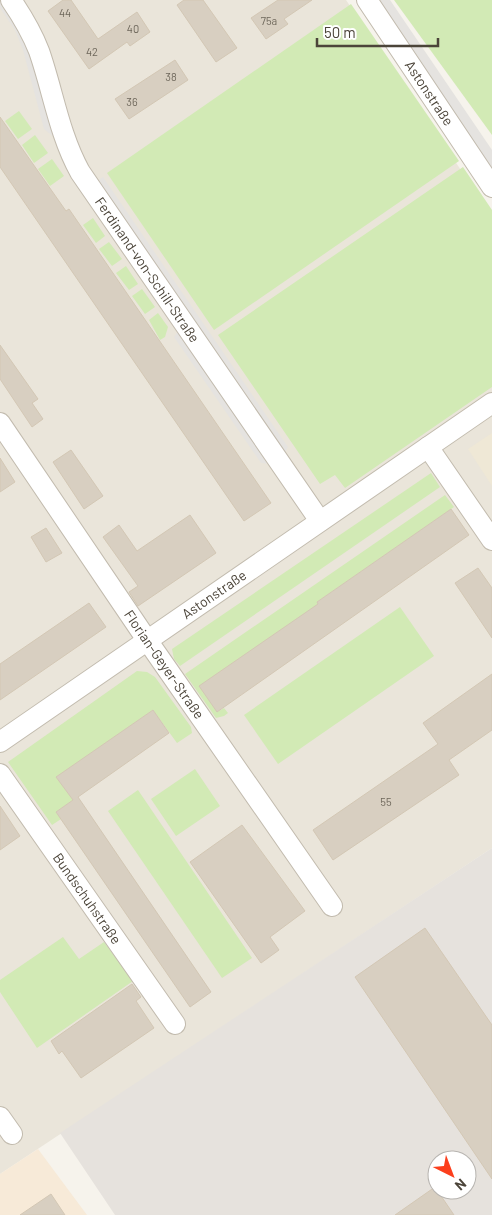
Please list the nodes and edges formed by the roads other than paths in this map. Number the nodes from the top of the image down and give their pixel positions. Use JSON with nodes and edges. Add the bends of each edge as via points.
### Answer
{"nodes":[{"id":1,"x":11,"y":0,"type":"edge"},
{"id":2,"x":367,"y":0,"type":"edge"},
{"id":3,"x":492,"y":187,"type":"edge"},
{"id":4,"x":492,"y":402,"type":"edge"},
{"id":5,"x":0,"y":423,"type":"edge"},
{"id":6,"x":428,"y":447,"type":"junction"},
{"id":7,"x":320,"y":522,"type":"junction"},
{"id":8,"x":492,"y":540,"type":"edge"},
{"id":9,"x":147,"y":640,"type":"junction"},
{"id":10,"x":0,"y":742,"type":"edge"},
{"id":11,"x":0,"y":774,"type":"edge"},
{"id":12,"x":332,"y":906,"type":"dead end"},
{"id":13,"x":175,"y":1024,"type":"dead end"},
{"id":14,"x":0,"y":1117,"type":"edge"},
{"id":15,"x":12,"y":1134,"type":"dead end"}],
"edges":[{"from":1,"to":7,"type":"street","name":"Ferdinand-von-Schill-Straße","via":[[32,33],[67,144],[80,172]]},
{"from":2,"to":3,"type":"street","name":"Astonstraße"},
{"from":4,"to":6,"type":"street","name":"Astonstraße"},
{"from":5,"to":9,"type":"street","name":"Florian-Geyer-Straße"},
{"from":6,"to":7,"type":"street","name":"Astonstraße"},
{"from":6,"to":8,"type":"street"},
{"from":7,"to":9,"type":"street","name":"Astonstraße"},
{"from":9,"to":10,"type":"street","name":"Astonstraße"},
{"from":9,"to":12,"type":"street","name":"Florian-Geyer-Straße"},
{"from":11,"to":13,"type":"street","name":"Bundschuhstraße"},
{"from":14,"to":15,"type":"street"}]}
